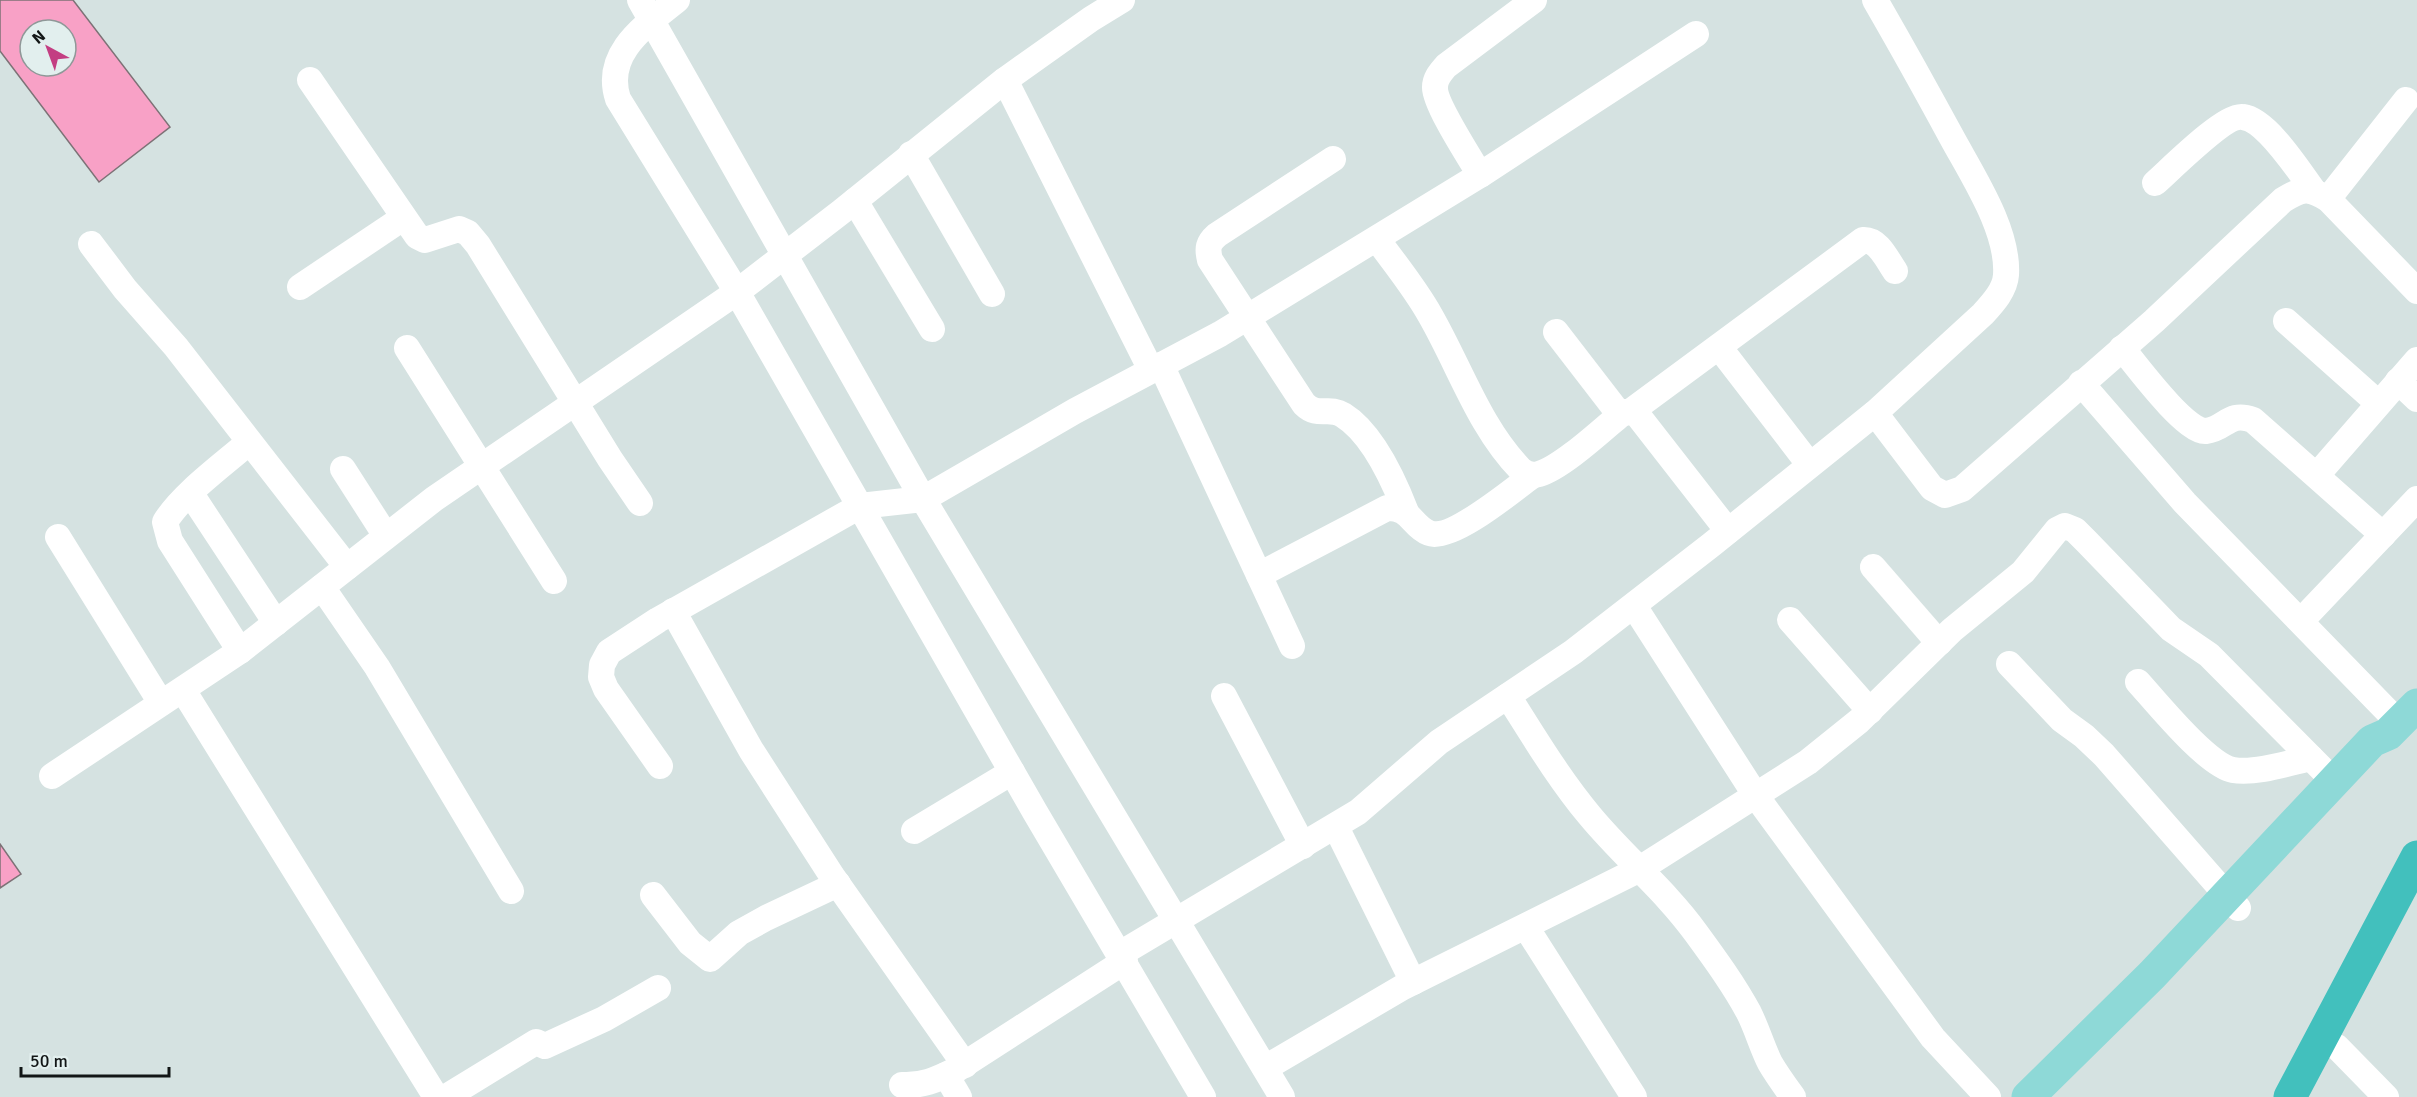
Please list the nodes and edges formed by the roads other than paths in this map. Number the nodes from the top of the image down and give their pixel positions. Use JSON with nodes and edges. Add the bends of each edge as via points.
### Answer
{"nodes":[{"id":1,"x":677,"y":0,"type":"edge"},
{"id":2,"x":1122,"y":0,"type":"edge"},
{"id":3,"x":1534,"y":0,"type":"edge"},
{"id":4,"x":1875,"y":0,"type":"edge"},
{"id":5,"x":646,"y":10,"type":"edge"},
{"id":6,"x":1696,"y":34,"type":"dead end"},
{"id":7,"x":310,"y":80,"type":"dead end"},
{"id":8,"x":1005,"y":80,"type":"junction"},
{"id":9,"x":2406,"y":100,"type":"dead end"},
{"id":10,"x":911,"y":154,"type":"junction"},
{"id":11,"x":1333,"y":159,"type":"dead end"},
{"id":12,"x":1480,"y":175,"type":"junction"},
{"id":13,"x":2155,"y":183,"type":"dead end"},
{"id":14,"x":2320,"y":195,"type":"junction"},
{"id":15,"x":855,"y":201,"type":"junction"},
{"id":16,"x":403,"y":218,"type":"junction"},
{"id":17,"x":1377,"y":239,"type":"junction"},
{"id":18,"x":91,"y":244,"type":"dead end"},
{"id":19,"x":785,"y":255,"type":"junction"},
{"id":20,"x":1895,"y":271,"type":"dead end"},
{"id":21,"x":300,"y":287,"type":"dead end"},
{"id":22,"x":2417,"y":291,"type":"edge"},
{"id":23,"x":737,"y":292,"type":"junction"},
{"id":24,"x":992,"y":294,"type":"dead end"},
{"id":25,"x":1248,"y":318,"type":"junction"},
{"id":26,"x":2286,"y":321,"type":"dead end"},
{"id":27,"x":932,"y":329,"type":"dead end"},
{"id":28,"x":1556,"y":332,"type":"dead end"},
{"id":29,"x":1719,"y":347,"type":"junction"},
{"id":30,"x":407,"y":348,"type":"dead end"},
{"id":31,"x":2122,"y":348,"type":"junction"},
{"id":32,"x":2417,"y":360,"type":"edge"},
{"id":33,"x":1156,"y":368,"type":"junction"},
{"id":34,"x":2398,"y":381,"type":"junction"},
{"id":35,"x":2081,"y":383,"type":"junction"},
{"id":36,"x":2417,"y":399,"type":"edge"},
{"id":37,"x":575,"y":403,"type":"junction"},
{"id":38,"x":2378,"y":403,"type":"junction"},
{"id":39,"x":1625,"y":413,"type":"junction"},
{"id":40,"x":1875,"y":413,"type":"junction"},
{"id":41,"x":249,"y":442,"type":"junction"},
{"id":42,"x":1809,"y":464,"type":"junction"},
{"id":43,"x":481,"y":467,"type":"junction"},
{"id":44,"x":343,"y":469,"type":"dead end"},
{"id":45,"x":1533,"y":475,"type":"junction"},
{"id":46,"x":2317,"y":476,"type":"junction"},
{"id":47,"x":190,"y":494,"type":"junction"},
{"id":48,"x":2417,"y":498,"type":"edge"},
{"id":49,"x":923,"y":499,"type":"junction"},
{"id":50,"x":640,"y":503,"type":"dead end"},
{"id":51,"x":860,"y":506,"type":"junction"},
{"id":52,"x":1406,"y":512,"type":"junction"},
{"id":53,"x":1728,"y":531,"type":"junction"},
{"id":54,"x":2383,"y":535,"type":"junction"},
{"id":55,"x":386,"y":536,"type":"junction"},
{"id":56,"x":58,"y":537,"type":"dead end"},
{"id":57,"x":347,"y":567,"type":"junction"},
{"id":58,"x":1873,"y":567,"type":"dead end"},
{"id":59,"x":1259,"y":575,"type":"junction"},
{"id":60,"x":554,"y":581,"type":"dead end"},
{"id":61,"x":322,"y":587,"type":"junction"},
{"id":62,"x":1634,"y":606,"type":"junction"},
{"id":63,"x":673,"y":611,"type":"junction"},
{"id":64,"x":1790,"y":620,"type":"dead end"},
{"id":65,"x":2301,"y":621,"type":"junction"},
{"id":66,"x":276,"y":623,"type":"junction"},
{"id":67,"x":1939,"y":643,"type":"junction"},
{"id":68,"x":1292,"y":646,"type":"dead end"},
{"id":69,"x":240,"y":651,"type":"junction"},
{"id":70,"x":2009,"y":664,"type":"dead end"},
{"id":71,"x":2138,"y":682,"type":"dead end"},
{"id":72,"x":183,"y":690,"type":"junction"},
{"id":73,"x":1224,"y":696,"type":"dead end"},
{"id":74,"x":1508,"y":696,"type":"junction"},
{"id":75,"x":161,"y":703,"type":"junction"},
{"id":76,"x":1870,"y":711,"type":"junction"},
{"id":77,"x":2401,"y":721,"type":"edge"},
{"id":78,"x":2311,"y":758,"type":"junction"},
{"id":79,"x":660,"y":766,"type":"dead end"},
{"id":80,"x":1012,"y":772,"type":"junction"},
{"id":81,"x":52,"y":776,"type":"dead end"},
{"id":82,"x":2334,"y":781,"type":"junction"},
{"id":83,"x":1756,"y":796,"type":"junction"},
{"id":84,"x":1336,"y":827,"type":"junction"},
{"id":85,"x":914,"y":831,"type":"dead end"},
{"id":86,"x":1303,"y":846,"type":"junction"},
{"id":87,"x":2417,"y":857,"type":"edge"},
{"id":88,"x":1638,"y":870,"type":"junction"},
{"id":89,"x":838,"y":884,"type":"junction"},
{"id":90,"x":511,"y":891,"type":"dead end"},
{"id":91,"x":653,"y":895,"type":"dead end"},
{"id":92,"x":2417,"y":898,"type":"edge"},
{"id":93,"x":2233,"y":902,"type":"junction"},
{"id":94,"x":1177,"y":921,"type":"junction"},
{"id":95,"x":1526,"y":927,"type":"junction"},
{"id":96,"x":1123,"y":958,"type":"junction"},
{"id":97,"x":1413,"y":982,"type":"junction"},
{"id":98,"x":658,"y":988,"type":"dead end"},
{"id":99,"x":2337,"y":1047,"type":"junction"},
{"id":100,"x":1264,"y":1068,"type":"junction"},
{"id":101,"x":956,"y":1070,"type":"junction"},
{"id":102,"x":902,"y":1085,"type":"dead end"},
{"id":103,"x":436,"y":1097,"type":"edge"},
{"id":104,"x":446,"y":1097,"type":"edge"},
{"id":105,"x":959,"y":1097,"type":"edge"},
{"id":106,"x":1203,"y":1097,"type":"edge"},
{"id":107,"x":1282,"y":1097,"type":"edge"},
{"id":108,"x":1634,"y":1097,"type":"edge"},
{"id":109,"x":1793,"y":1097,"type":"edge"},
{"id":110,"x":1988,"y":1097,"type":"edge"},
{"id":111,"x":2028,"y":1097,"type":"edge"},
{"id":112,"x":2052,"y":1097,"type":"edge"},
{"id":113,"x":2290,"y":1097,"type":"edge"},
{"id":114,"x":2309,"y":1097,"type":"edge"},
{"id":115,"x":2386,"y":1097,"type":"edge"}],
"edges":[{"from":1,"to":5,"type":"street"},
{"from":2,"to":8,"type":"street"},
{"from":3,"to":12,"type":"street","via":[[1446,66],[1434,86]]},
{"from":4,"to":40,"type":"street","via":[[1979,187],[1996,225],[2006,276],[1999,296],[1983,314]]},
{"from":5,"to":19,"type":"street"},
{"from":5,"to":23,"type":"street","via":[[620,56],[613,85]]},
{"from":6,"to":12,"type":"street"},
{"from":7,"to":16,"type":"street"},
{"from":8,"to":10,"type":"street"},
{"from":8,"to":33,"type":"street"},
{"from":9,"to":14,"type":"street"},
{"from":10,"to":15,"type":"street"},
{"from":10,"to":24,"type":"street"},
{"from":11,"to":25,"type":"street","via":[[1210,242],[1210,260]]},
{"from":12,"to":17,"type":"street"},
{"from":13,"to":14,"type":"street","via":[[2214,131],[2241,116],[2255,121]]},
{"from":14,"to":22,"type":"street"},
{"from":14,"to":31,"type":"street","via":[[2300,190],[2283,200]]},
{"from":15,"to":19,"type":"street"},
{"from":15,"to":27,"type":"street"},
{"from":16,"to":21,"type":"street"},
{"from":16,"to":37,"type":"street","via":[[425,240],[459,229],[468,233]]},
{"from":17,"to":25,"type":"street"},
{"from":17,"to":45,"type":"street","via":[[1431,316],[1492,431],[1513,462]]},
{"from":18,"to":41,"type":"street"},
{"from":19,"to":23,"type":"street"},
{"from":19,"to":49,"type":"street"},
{"from":20,"to":29,"type":"street","via":[[1876,243],[1863,240]]},
{"from":23,"to":37,"type":"street"},
{"from":23,"to":51,"type":"street"},
{"from":25,"to":33,"type":"street"},
{"from":25,"to":52,"type":"street","via":[[1311,410],[1340,413],[1363,435],[1384,464]]},
{"from":26,"to":38,"type":"street"},
{"from":28,"to":39,"type":"street"},
{"from":29,"to":39,"type":"street"},
{"from":29,"to":42,"type":"street"},
{"from":30,"to":43,"type":"street"},
{"from":31,"to":35,"type":"street"},
{"from":31,"to":46,"type":"street","via":[[2196,430],[2213,430],[2234,417],[2253,420]]},
{"from":32,"to":34,"type":"street"},
{"from":33,"to":49,"type":"street"},
{"from":33,"to":59,"type":"street"},
{"from":34,"to":36,"type":"street"},
{"from":34,"to":38,"type":"street"},
{"from":35,"to":40,"type":"street","via":[[1962,489],[1945,495],[1927,482]]},
{"from":35,"to":65,"type":"street","via":[[2185,503]]},
{"from":37,"to":43,"type":"street"},
{"from":37,"to":50,"type":"street"},
{"from":38,"to":46,"type":"street"},
{"from":39,"to":45,"type":"street","via":[[1562,461]]},
{"from":39,"to":53,"type":"street","via":[[1641,418]]},
{"from":40,"to":42,"type":"street"},
{"from":41,"to":47,"type":"street"},
{"from":41,"to":57,"type":"street"},
{"from":42,"to":53,"type":"street"},
{"from":43,"to":55,"type":"street"},
{"from":43,"to":60,"type":"street"},
{"from":44,"to":55,"type":"street"},
{"from":45,"to":52,"type":"street","via":[[1472,518],[1437,536],[1426,532]]},
{"from":46,"to":54,"type":"street"},
{"from":47,"to":66,"type":"street"},
{"from":47,"to":69,"type":"street","via":[[165,522],[166,531]]},
{"from":48,"to":54,"type":"street"},
{"from":49,"to":51,"type":"street"},
{"from":49,"to":94,"type":"street"},
{"from":51,"to":63,"type":"street"},
{"from":51,"to":80,"type":"street"},
{"from":52,"to":59,"type":"street","via":[[1397,507],[1381,510]]},
{"from":53,"to":62,"type":"street"},
{"from":54,"to":65,"type":"street"},
{"from":55,"to":57,"type":"street"},
{"from":56,"to":75,"type":"street"},
{"from":57,"to":61,"type":"street"},
{"from":58,"to":67,"type":"street"},
{"from":59,"to":68,"type":"street"},
{"from":61,"to":66,"type":"street"},
{"from":61,"to":90,"type":"street","via":[[377,667]]},
{"from":62,"to":74,"type":"street"},
{"from":62,"to":83,"type":"street"},
{"from":63,"to":79,"type":"street","via":[[623,641],[609,652],[602,665],[606,689]]},
{"from":63,"to":89,"type":"street","via":[[751,750]]},
{"from":64,"to":76,"type":"street"},
{"from":65,"to":77,"type":"street"},
{"from":66,"to":69,"type":"street"},
{"from":67,"to":76,"type":"street"},
{"from":67,"to":78,"type":"street","via":[[2023,572],[2057,530],[2069,526],[2171,629],[2209,655]]},
{"from":69,"to":72,"type":"street"},
{"from":70,"to":93,"type":"street","via":[[2062,720],[2104,755]]},
{"from":71,"to":78,"type":"street","via":[[2196,744],[2231,770],[2245,771]]},
{"from":72,"to":75,"type":"street"},
{"from":72,"to":103,"type":"street"},
{"from":73,"to":86,"type":"street"},
{"from":74,"to":84,"type":"street","via":[[1439,742],[1380,795]]},
{"from":74,"to":88,"type":"street","via":[[1588,815]]},
{"from":75,"to":81,"type":"street"},
{"from":76,"to":83,"type":"street","via":[[1808,762]]},
{"from":77,"to":82,"type":"main road","via":[[2372,741]]},
{"from":77,"to":93,"type":"main road","via":[[2385,747]]},
{"from":78,"to":82,"type":"street"},
{"from":80,"to":85,"type":"street"},
{"from":80,"to":96,"type":"street"},
{"from":82,"to":93,"type":"main road"},
{"from":83,"to":88,"type":"street"},
{"from":83,"to":110,"type":"street","via":[[1933,1038]]},
{"from":84,"to":86,"type":"street"},
{"from":84,"to":97,"type":"street"},
{"from":86,"to":94,"type":"street"},
{"from":87,"to":113,"type":"highway"},
{"from":88,"to":95,"type":"street"},
{"from":88,"to":109,"type":"street","via":[[1671,901],[1731,982],[1770,1062]]},
{"from":89,"to":91,"type":"street","via":[[739,933],[710,959],[690,943]]},
{"from":89,"to":101,"type":"street"},
{"from":92,"to":99,"type":"highway"},
{"from":93,"to":111,"type":"main road"},
{"from":93,"to":112,"type":"main road","via":[[2163,987]]},
{"from":94,"to":96,"type":"street"},
{"from":94,"to":100,"type":"street"},
{"from":95,"to":97,"type":"street"},
{"from":95,"to":108,"type":"street"},
{"from":96,"to":101,"type":"street"},
{"from":96,"to":106,"type":"street"},
{"from":97,"to":100,"type":"street"},
{"from":98,"to":104,"type":"street","via":[[545,1046],[536,1042]]},
{"from":99,"to":114,"type":"highway"},
{"from":99,"to":115,"type":"street"},
{"from":100,"to":107,"type":"street"},
{"from":101,"to":102,"type":"street","via":[[933,1082]]},
{"from":101,"to":105,"type":"street"}]}
